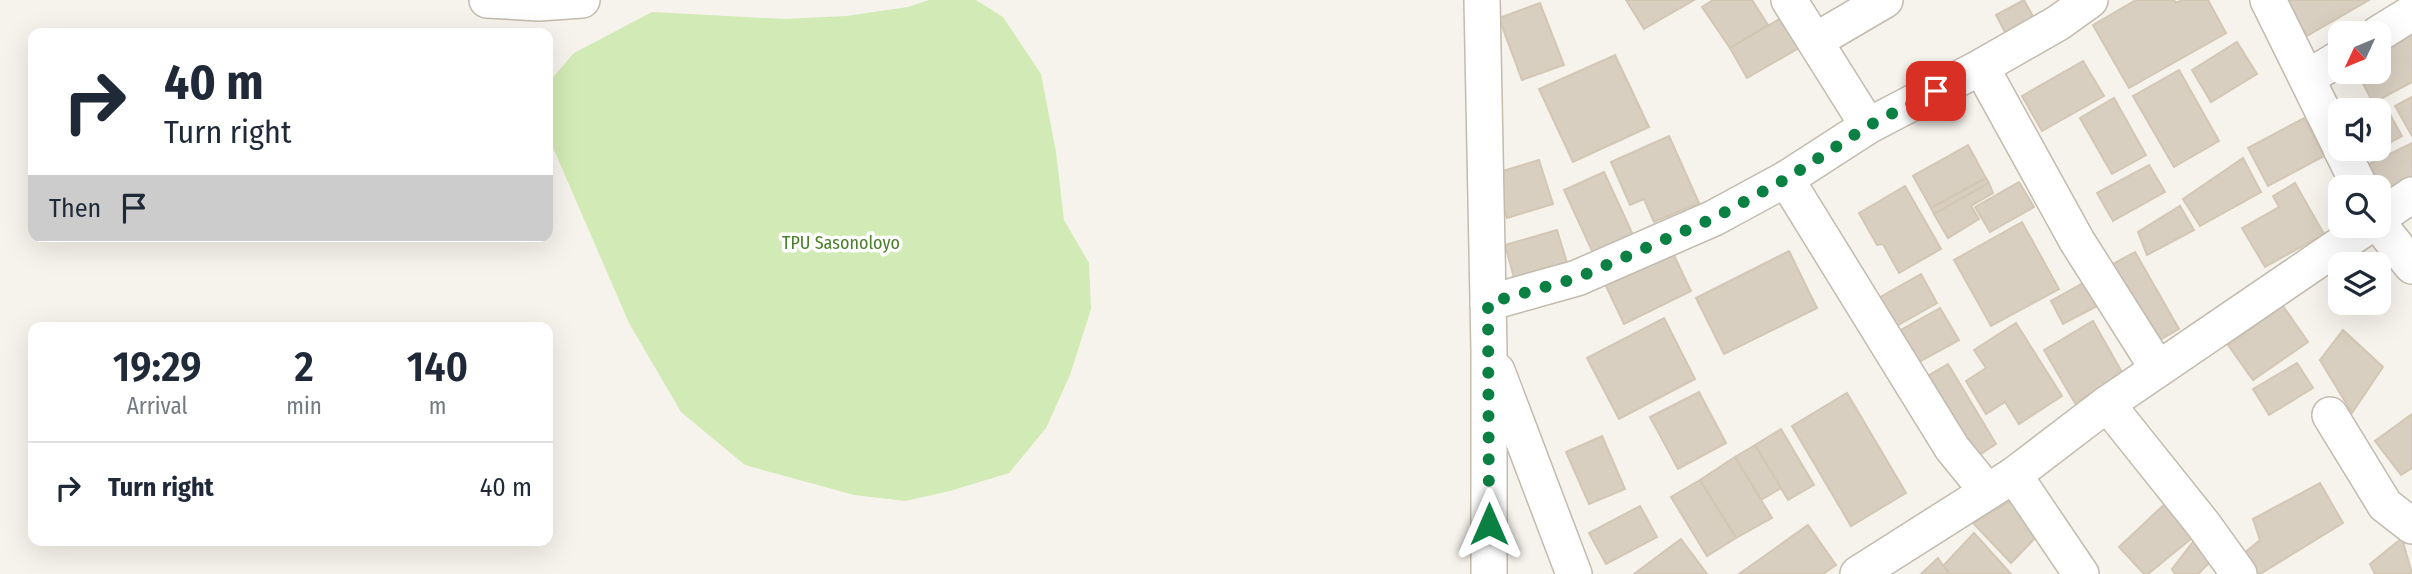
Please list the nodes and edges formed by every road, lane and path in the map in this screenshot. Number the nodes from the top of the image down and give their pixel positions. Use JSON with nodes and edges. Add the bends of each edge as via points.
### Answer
{"nodes":[{"id":1,"x":487,"y":0,"type":"edge"},
{"id":2,"x":582,"y":0,"type":"edge"},
{"id":3,"x":1482,"y":0,"type":"edge"},
{"id":4,"x":1789,"y":0,"type":"edge"},
{"id":5,"x":1885,"y":0,"type":"edge"},
{"id":6,"x":2090,"y":0,"type":"edge"},
{"id":7,"x":2268,"y":0,"type":"edge"},
{"id":8,"x":2051,"y":11,"type":"edge"},
{"id":9,"x":2412,"y":13,"type":"edge"},
{"id":10,"x":2391,"y":26,"type":"edge"},
{"id":11,"x":1815,"y":41,"type":"junction"},
{"id":12,"x":2328,"y":65,"type":"edge"},
{"id":13,"x":1981,"y":67,"type":"junction"},
{"id":14,"x":2307,"y":78,"type":"junction"},
{"id":15,"x":2328,"y":121,"type":"edge"},
{"id":16,"x":1868,"y":126,"type":"junction"},
{"id":17,"x":1786,"y":179,"type":"junction"},
{"id":18,"x":2412,"y":195,"type":"edge"},
{"id":19,"x":2391,"y":210,"type":"edge"},
{"id":20,"x":2350,"y":238,"type":"edge"},
{"id":21,"x":2391,"y":238,"type":"edge"},
{"id":22,"x":2412,"y":267,"type":"edge"},
{"id":23,"x":1488,"y":303,"type":"junction"},
{"id":24,"x":1489,"y":350,"type":"junction"},
{"id":25,"x":2158,"y":369,"type":"junction"},
{"id":26,"x":2107,"y":404,"type":"junction"},
{"id":27,"x":2330,"y":415,"type":"dead end"},
{"id":28,"x":2001,"y":483,"type":"junction"},
{"id":29,"x":2412,"y":526,"type":"edge"},
{"id":30,"x":1489,"y":574,"type":"edge"},
{"id":31,"x":1574,"y":574,"type":"edge"},
{"id":32,"x":1858,"y":574,"type":"edge"},
{"id":33,"x":2081,"y":574,"type":"edge"},
{"id":34,"x":2239,"y":574,"type":"edge"}],
"edges":[{"from":1,"to":2,"type":"street","via":[[539,4]]},
{"from":3,"to":23,"type":"street"},
{"from":4,"to":11,"type":"street"},
{"from":5,"to":11,"type":"street"},
{"from":6,"to":8,"type":"street"},
{"from":7,"to":14,"type":"street"},
{"from":8,"to":13,"type":"street"},
{"from":9,"to":10,"type":"street"},
{"from":11,"to":16,"type":"street"},
{"from":12,"to":14,"type":"street"},
{"from":13,"to":16,"type":"street"},
{"from":13,"to":25,"type":"street","via":[[2077,242]]},
{"from":14,"to":15,"type":"street"},
{"from":16,"to":17,"type":"street"},
{"from":17,"to":23,"type":"street","via":[[1714,218],[1577,278]]},
{"from":17,"to":28,"type":"street","via":[[1952,448]]},
{"from":18,"to":19,"type":"street"},
{"from":20,"to":25,"type":"street"},
{"from":21,"to":22,"type":"street"},
{"from":23,"to":24,"type":"street"},
{"from":24,"to":30,"type":"street"},
{"from":24,"to":31,"type":"street"},
{"from":25,"to":26,"type":"street"},
{"from":26,"to":28,"type":"street"},
{"from":26,"to":34,"type":"street"},
{"from":27,"to":29,"type":"street","via":[[2385,505]]},
{"from":28,"to":32,"type":"street"},
{"from":28,"to":33,"type":"street"}]}
